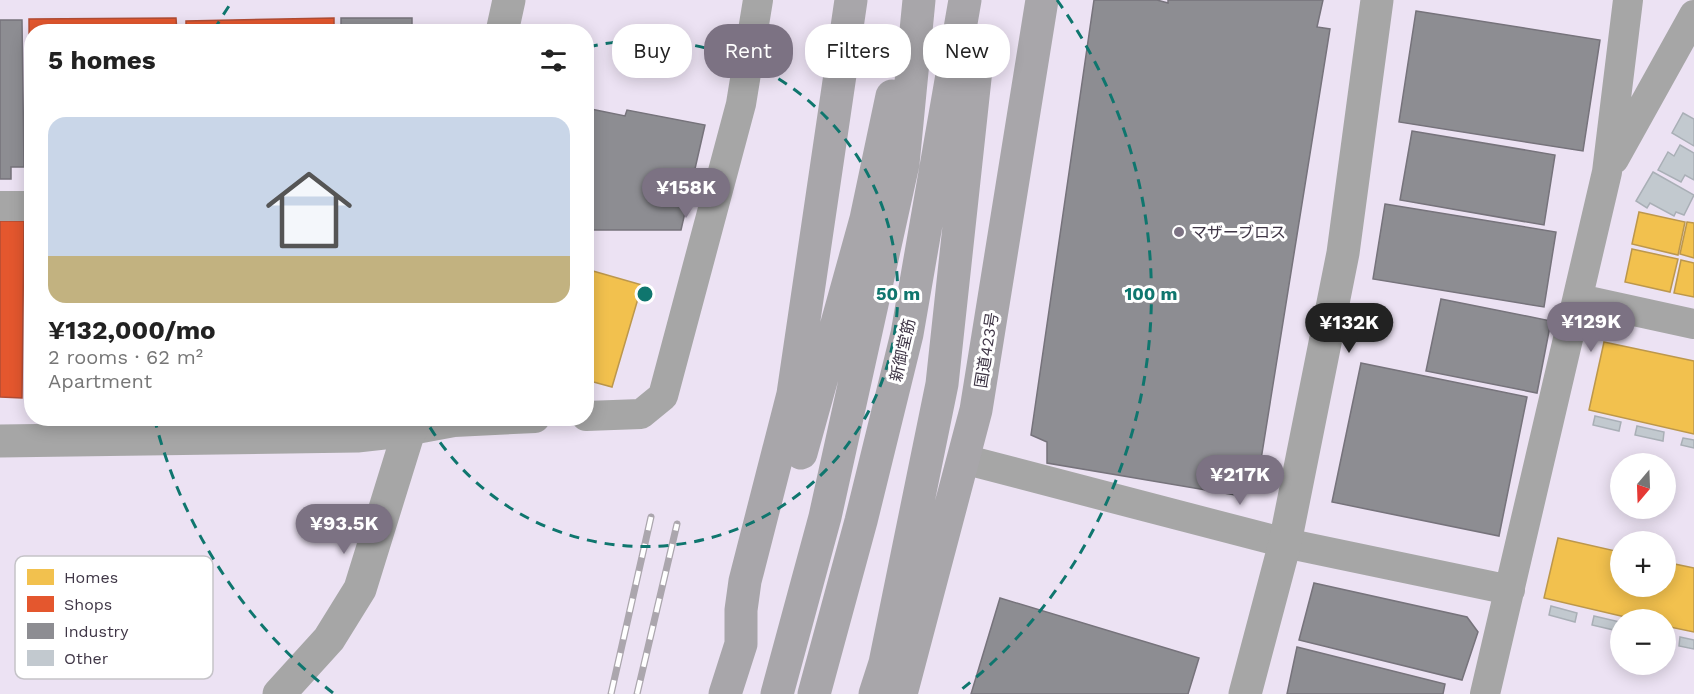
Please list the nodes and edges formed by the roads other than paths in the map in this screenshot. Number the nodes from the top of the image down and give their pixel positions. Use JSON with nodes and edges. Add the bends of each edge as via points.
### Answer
{"nodes":[{"id":1,"x":509,"y":0,"type":"edge"},
{"id":2,"x":758,"y":0,"type":"edge"},
{"id":3,"x":851,"y":0,"type":"edge"},
{"id":4,"x":914,"y":0,"type":"edge"},
{"id":5,"x":919,"y":0,"type":"edge"},
{"id":6,"x":965,"y":0,"type":"edge"},
{"id":7,"x":973,"y":0,"type":"edge"},
{"id":8,"x":1042,"y":0,"type":"edge"},
{"id":9,"x":1377,"y":0,"type":"edge"},
{"id":10,"x":1628,"y":0,"type":"edge"},
{"id":11,"x":1694,"y":15,"type":"edge"},
{"id":12,"x":504,"y":24,"type":"edge"},
{"id":13,"x":1607,"y":172,"type":"junction"},
{"id":14,"x":0,"y":206,"type":"edge"},
{"id":15,"x":24,"y":206,"type":"edge"},
{"id":16,"x":1579,"y":299,"type":"junction"},
{"id":17,"x":1694,"y":324,"type":"edge"},
{"id":18,"x":594,"y":416,"type":"edge"},
{"id":19,"x":403,"y":426,"type":"edge"},
{"id":20,"x":411,"y":426,"type":"edge"},
{"id":21,"x":0,"y":441,"type":"edge"},
{"id":22,"x":963,"y":459,"type":"junction"},
{"id":23,"x":1285,"y":543,"type":"junction"},
{"id":24,"x":1510,"y":590,"type":"junction"},
{"id":25,"x":741,"y":644,"type":"junction"},
{"id":26,"x":279,"y":694,"type":"edge"},
{"id":27,"x":725,"y":694,"type":"edge"},
{"id":28,"x":777,"y":694,"type":"edge"},
{"id":29,"x":814,"y":694,"type":"edge"},
{"id":30,"x":875,"y":694,"type":"edge"},
{"id":31,"x":901,"y":694,"type":"edge"},
{"id":32,"x":1245,"y":694,"type":"edge"},
{"id":33,"x":1485,"y":694,"type":"edge"}],
"edges":[{"from":1,"to":12,"type":"street"},
{"from":2,"to":18,"type":"street","via":[[741,104],[663,396],[641,414]]},
{"from":3,"to":25,"type":"highway","via":[[793,394],[745,581]]},
{"from":4,"to":25,"type":"highway","via":[[866,219],[769,563]]},
{"from":5,"to":28,"type":"highway","via":[[903,164],[825,517]]},
{"from":6,"to":29,"type":"highway","name":"新御堂筋","via":[[907,334]]},
{"from":7,"to":30,"type":"highway","via":[[977,60],[942,384],[885,663]]},
{"from":8,"to":22,"type":"highway","name":"国道423号","via":[[976,410]]},
{"from":9,"to":23,"type":"street","via":[[1343,253]]},
{"from":10,"to":13,"type":"street"},
{"from":11,"to":13,"type":"street"},
{"from":13,"to":16,"type":"street"},
{"from":14,"to":15,"type":"street"},
{"from":16,"to":17,"type":"street"},
{"from":16,"to":24,"type":"street"},
{"from":19,"to":21,"type":"street","via":[[357,436]]},
{"from":20,"to":26,"type":"street","via":[[360,589],[329,639]]},
{"from":22,"to":23,"type":"street"},
{"from":22,"to":31,"type":"highway","name":"国道423号"},
{"from":23,"to":24,"type":"street"},
{"from":23,"to":32,"type":"street"},
{"from":24,"to":33,"type":"street"},
{"from":25,"to":27,"type":"highway"}]}
